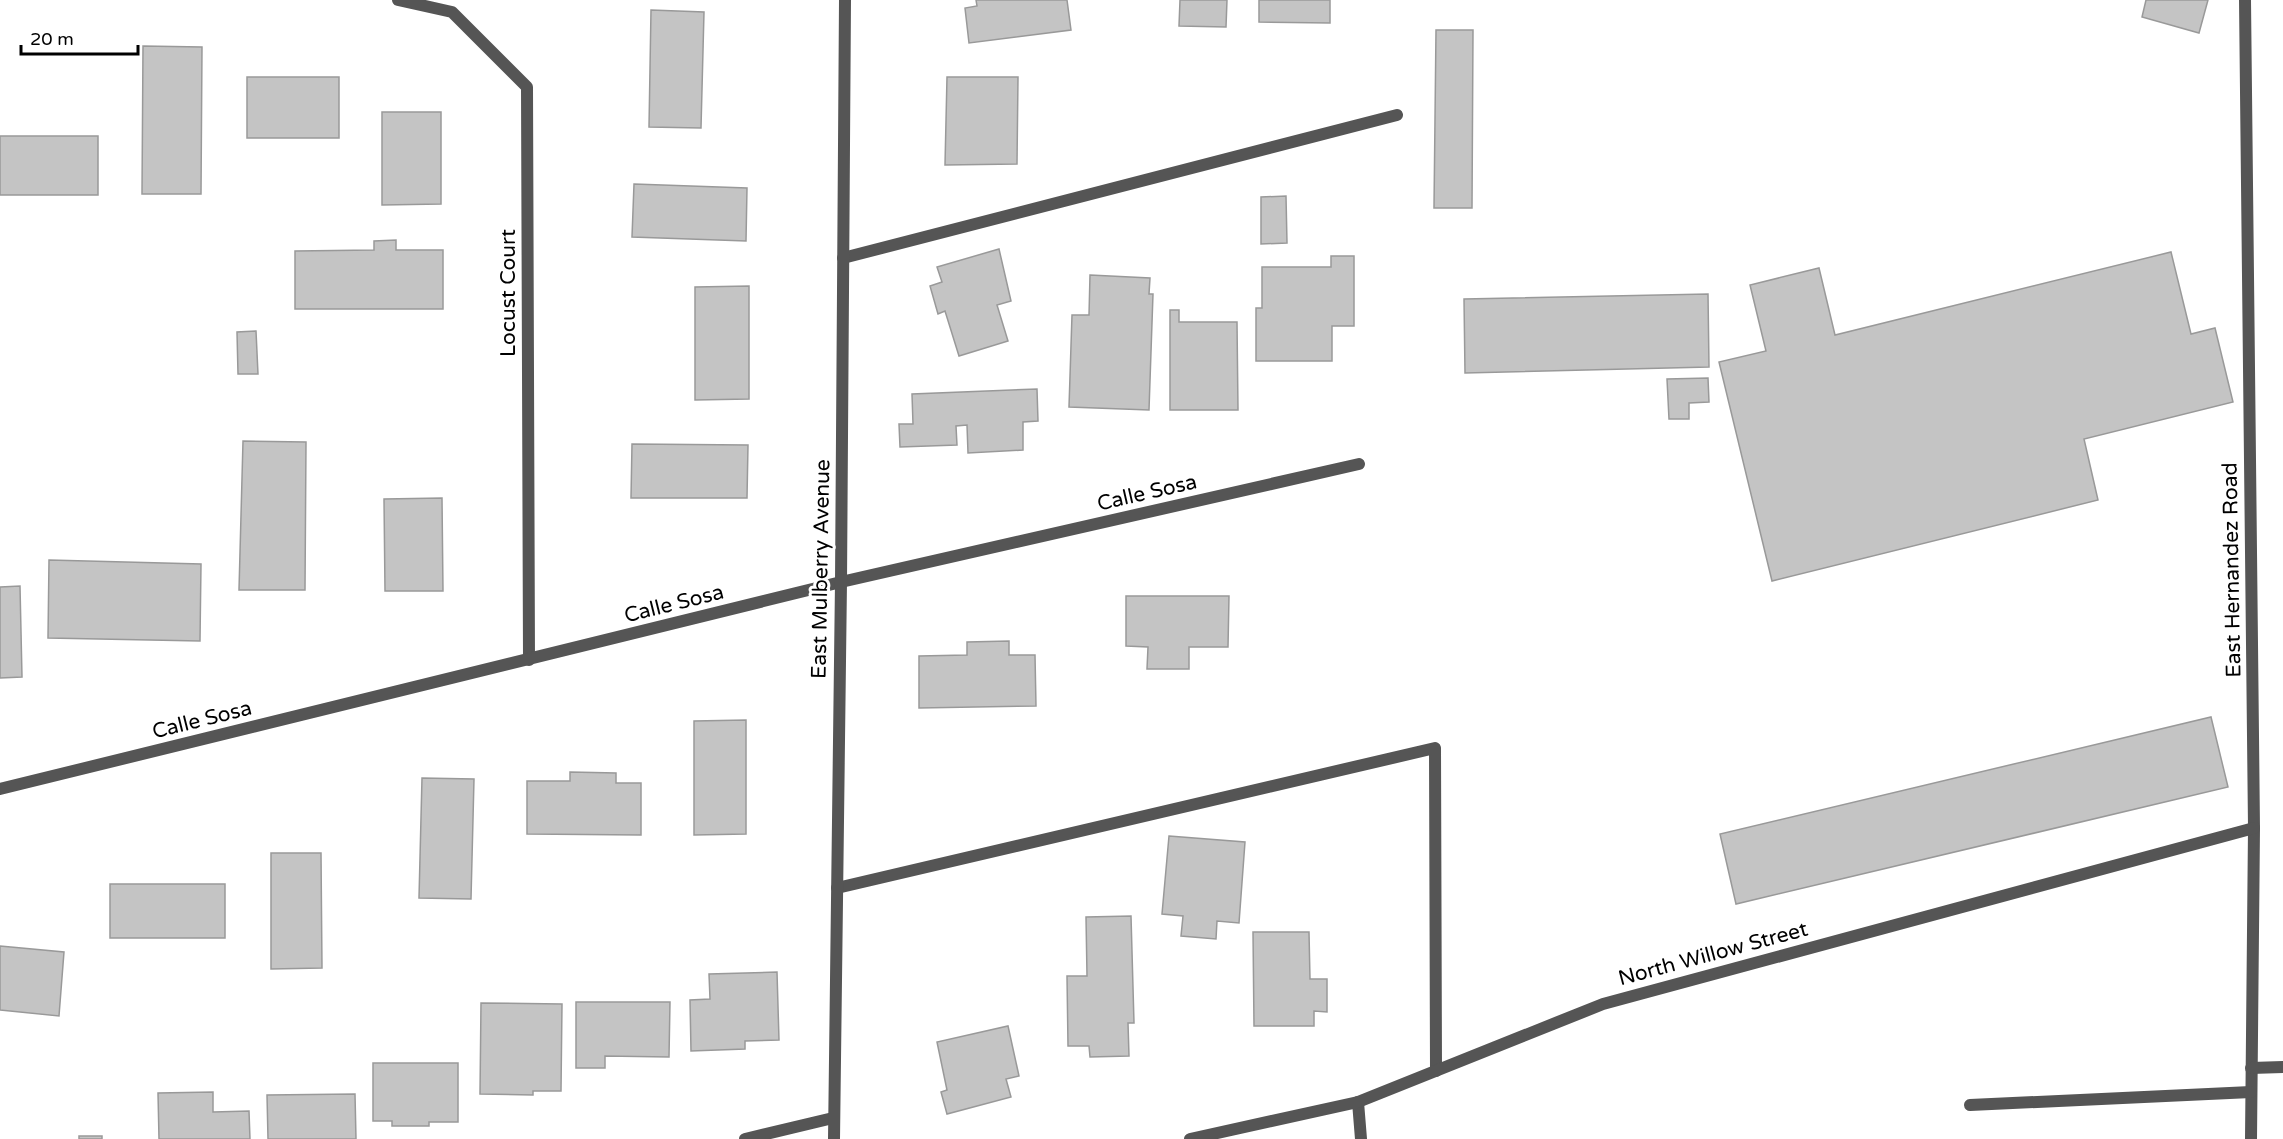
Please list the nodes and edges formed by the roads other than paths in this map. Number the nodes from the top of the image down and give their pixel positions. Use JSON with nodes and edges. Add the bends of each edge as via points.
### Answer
{"nodes":[{"id":1,"x":398,"y":0,"type":"edge"},
{"id":2,"x":845,"y":0,"type":"edge"},
{"id":3,"x":2245,"y":0,"type":"edge"},
{"id":4,"x":1397,"y":115,"type":"dead end"},
{"id":5,"x":843,"y":258,"type":"junction"},
{"id":6,"x":1359,"y":465,"type":"dead end"},
{"id":7,"x":841,"y":582,"type":"junction"},
{"id":8,"x":529,"y":660,"type":"junction"},
{"id":9,"x":0,"y":789,"type":"edge"},
{"id":10,"x":2254,"y":828,"type":"junction"},
{"id":11,"x":837,"y":888,"type":"junction"},
{"id":12,"x":2283,"y":1067,"type":"edge"},
{"id":13,"x":2251,"y":1068,"type":"junction"},
{"id":14,"x":1436,"y":1071,"type":"junction"},
{"id":15,"x":2251,"y":1092,"type":"junction"},
{"id":16,"x":1358,"y":1102,"type":"junction"},
{"id":17,"x":1970,"y":1105,"type":"dead end"},
{"id":18,"x":833,"y":1118,"type":"junction"},
{"id":19,"x":745,"y":1139,"type":"edge"},
{"id":20,"x":834,"y":1139,"type":"edge"},
{"id":21,"x":1190,"y":1139,"type":"edge"},
{"id":22,"x":1361,"y":1139,"type":"edge"},
{"id":23,"x":2251,"y":1139,"type":"edge"}],
"edges":[{"from":1,"to":8,"type":"street","name":"Locust Court","via":[[452,12],[527,87]]},
{"from":2,"to":5,"type":"street","name":"East Mulberry Avenue"},
{"from":3,"to":10,"type":"street","name":"East Hernandez Road"},
{"from":4,"to":5,"type":"street"},
{"from":5,"to":7,"type":"street","name":"East Mulberry Avenue"},
{"from":6,"to":7,"type":"street","name":"Calle Sosa"},
{"from":7,"to":8,"type":"street","name":"Calle Sosa"},
{"from":7,"to":11,"type":"street","name":"East Mulberry Avenue"},
{"from":8,"to":9,"type":"street","name":"Calle Sosa"},
{"from":10,"to":13,"type":"street","name":"East Hernandez Road"},
{"from":10,"to":14,"type":"street","name":"North Willow Street","via":[[1604,1004]]},
{"from":11,"to":14,"type":"street","via":[[1435,748]]},
{"from":11,"to":18,"type":"street","name":"East Mulberry Avenue"},
{"from":12,"to":13,"type":"street"},
{"from":13,"to":15,"type":"street","name":"East Hernandez Road"},
{"from":14,"to":16,"type":"street","name":"North Willow Street"},
{"from":15,"to":17,"type":"street"},
{"from":15,"to":23,"type":"street","name":"East Hernandez Road"},
{"from":16,"to":21,"type":"street","name":"North Willow Street"},
{"from":16,"to":22,"type":"street"},
{"from":18,"to":19,"type":"street"},
{"from":18,"to":20,"type":"street","name":"East Mulberry Avenue"}]}
